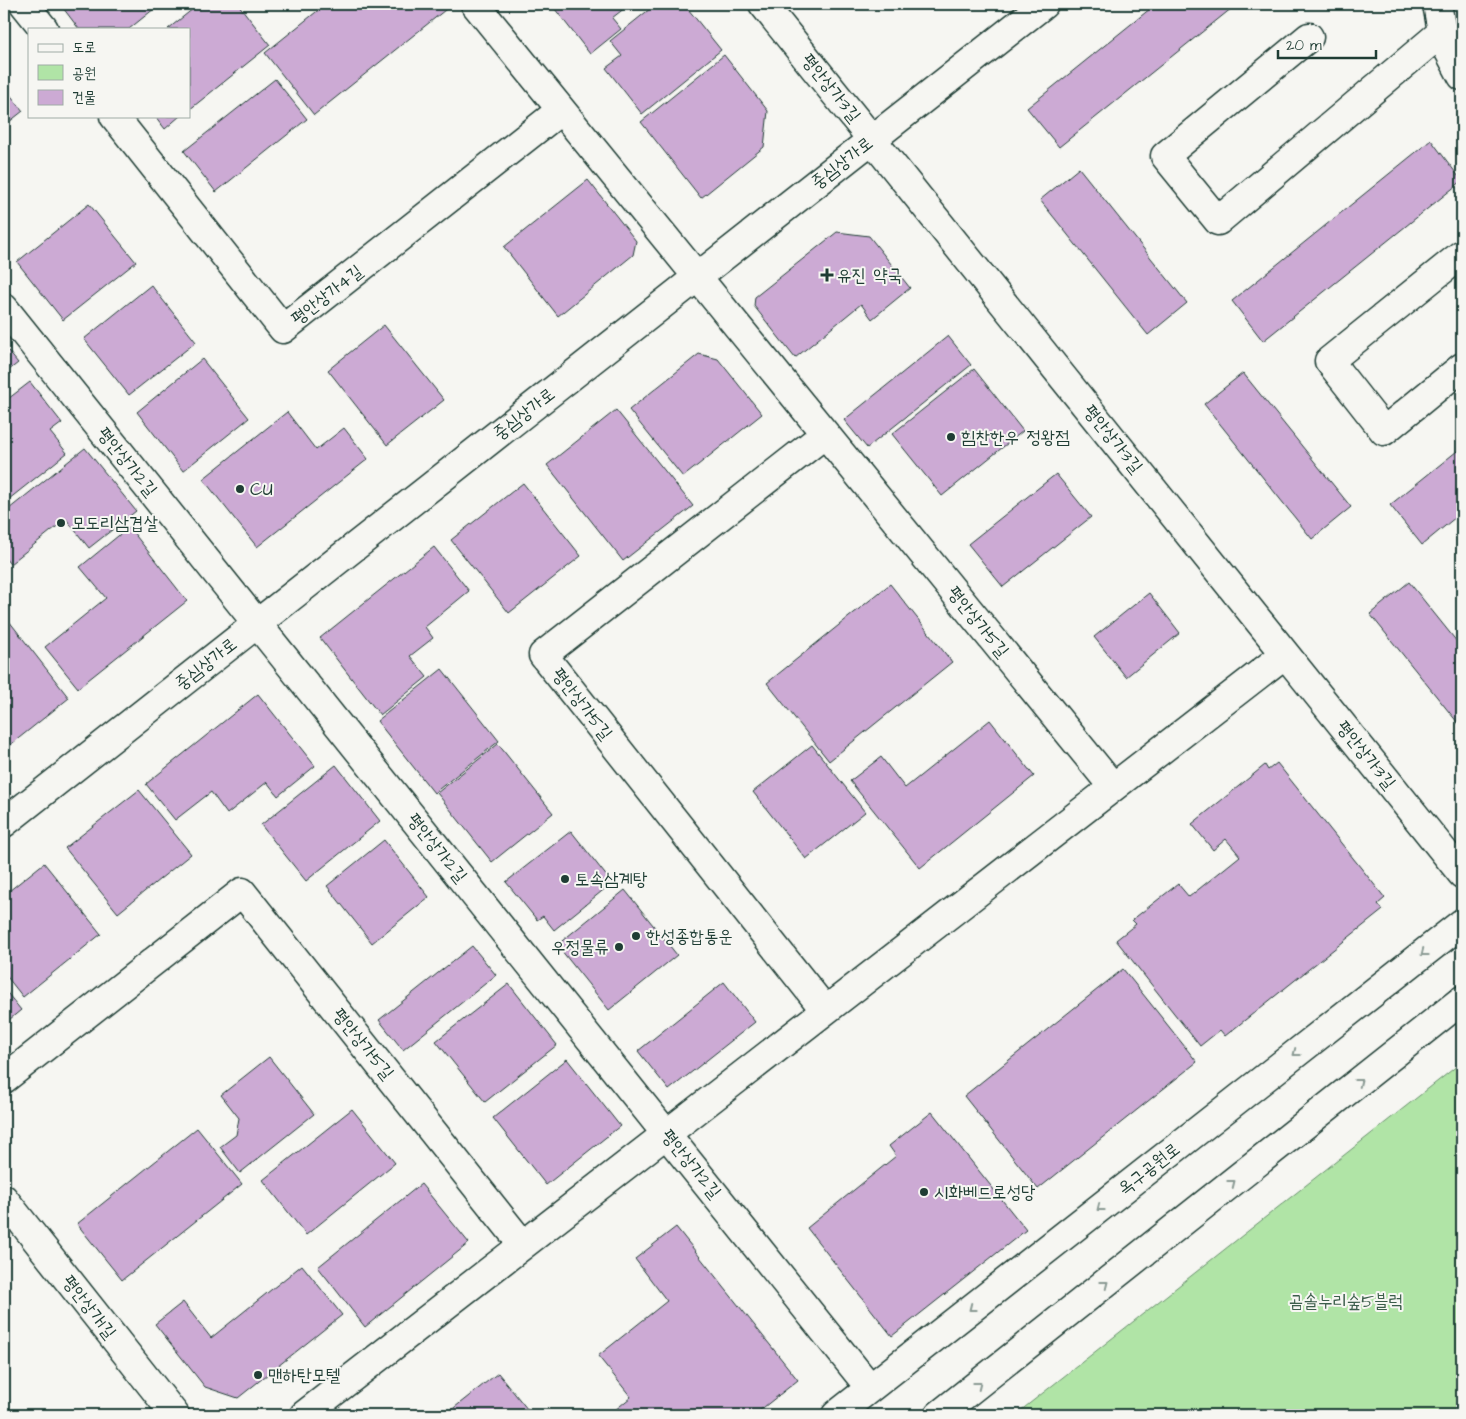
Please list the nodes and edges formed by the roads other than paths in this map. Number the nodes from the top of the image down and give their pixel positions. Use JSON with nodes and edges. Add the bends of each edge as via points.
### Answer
{"nodes":[{"id":1,"x":24,"y":4,"type":"edge"},
{"id":2,"x":475,"y":4,"type":"edge"},
{"id":3,"x":763,"y":4,"type":"edge"},
{"id":4,"x":1044,"y":4,"type":"edge"},
{"id":5,"x":1437,"y":4,"type":"edge"},
{"id":6,"x":43,"y":28,"type":"edge"},
{"id":7,"x":1442,"y":32,"type":"junction"},
{"id":8,"x":1309,"y":37,"type":"dead end"},
{"id":9,"x":1462,"y":76,"type":"edge"},
{"id":10,"x":562,"y":110,"type":"junction"},
{"id":11,"x":116,"y":118,"type":"edge"},
{"id":12,"x":872,"y":139,"type":"junction"},
{"id":13,"x":1462,"y":254,"type":"edge"},
{"id":14,"x":698,"y":277,"type":"junction"},
{"id":15,"x":4,"y":308,"type":"edge"},
{"id":16,"x":1462,"y":367,"type":"edge"},
{"id":17,"x":825,"y":434,"type":"junction"},
{"id":18,"x":257,"y":624,"type":"junction"},
{"id":19,"x":1285,"y":654,"type":"junction"},
{"id":20,"x":1113,"y":787,"type":"junction"},
{"id":21,"x":4,"y":823,"type":"edge"},
{"id":22,"x":1462,"y":874,"type":"edge"},
{"id":23,"x":1462,"y":923,"type":"edge"},
{"id":24,"x":1462,"y":1000,"type":"edge"},
{"id":25,"x":825,"y":1010,"type":"junction"},
{"id":26,"x":4,"y":1079,"type":"edge"},
{"id":27,"x":666,"y":1134,"type":"junction"},
{"id":28,"x":4,"y":1199,"type":"edge"},
{"id":29,"x":523,"y":1245,"type":"junction"},
{"id":30,"x":870,"y":1388,"type":"junction"},
{"id":31,"x":175,"y":1415,"type":"edge"},
{"id":32,"x":304,"y":1415,"type":"edge"},
{"id":33,"x":836,"y":1415,"type":"edge"},
{"id":34,"x":939,"y":1415,"type":"edge"}],
"edges":[{"from":1,"to":6,"type":"street"},
{"from":2,"to":10,"type":"street"},
{"from":3,"to":12,"type":"street","name":"평안상가3길"},
{"from":4,"to":12,"type":"street","name":"중심상가로"},
{"from":5,"to":7,"type":"street"},
{"from":7,"to":8,"type":"street","via":[[1218,221],[1165,156]]},
{"from":7,"to":9,"type":"street"},
{"from":10,"to":11,"type":"street","name":"평안상가4길","via":[[283,330]]},
{"from":10,"to":14,"type":"street"},
{"from":12,"to":14,"type":"street","name":"중심상가로"},
{"from":12,"to":19,"type":"street","name":"평안상가3길"},
{"from":13,"to":16,"type":"street","via":[[1328,361],[1384,431]]},
{"from":14,"to":17,"type":"street","name":"평안상가5길"},
{"from":14,"to":18,"type":"street","name":"중심상가로"},
{"from":15,"to":18,"type":"street","name":"평안상가2길"},
{"from":17,"to":20,"type":"street","name":"평안상가5길"},
{"from":17,"to":25,"type":"street","name":"평안상가5길","via":[[543,655]]},
{"from":18,"to":21,"type":"street","name":"중심상가로"},
{"from":18,"to":27,"type":"street","name":"평안상가2길"},
{"from":19,"to":20,"type":"street"},
{"from":19,"to":22,"type":"street","name":"평안상가3길"},
{"from":20,"to":25,"type":"street"},
{"from":23,"to":30,"type":"street","name":"옥구공원로","one_way":true},
{"from":34,"to":24,"type":"street","one_way":true},
{"from":25,"to":27,"type":"street"},
{"from":26,"to":29,"type":"street","name":"평안상가5길","via":[[242,892]]},
{"from":27,"to":29,"type":"street"},
{"from":27,"to":30,"type":"street","name":"평안상가2길"},
{"from":28,"to":31,"type":"street","name":"평안상가1길"},
{"from":29,"to":32,"type":"street"},
{"from":30,"to":33,"type":"street","name":"옥구공원로"}]}
